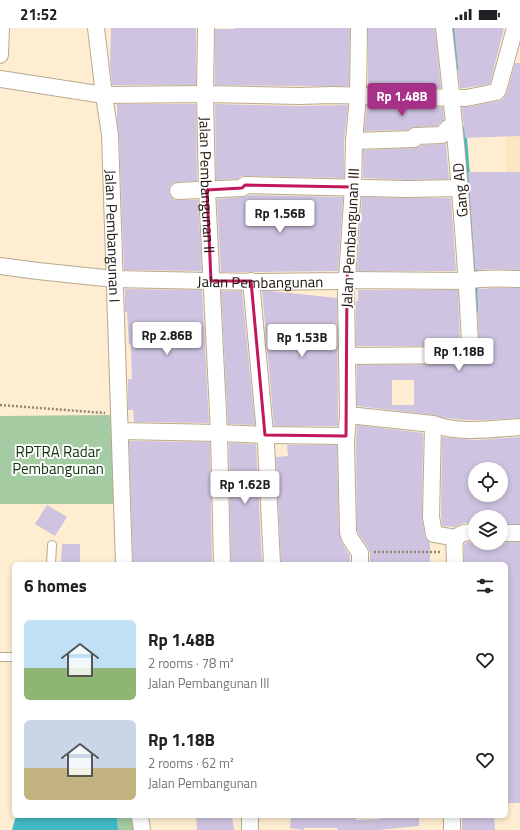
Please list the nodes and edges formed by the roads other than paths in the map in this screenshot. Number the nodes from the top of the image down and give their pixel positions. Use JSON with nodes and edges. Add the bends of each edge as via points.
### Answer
{"nodes":[{"id":1,"x":1,"y":28,"type":"edge"},
{"id":2,"x":96,"y":28,"type":"edge"},
{"id":3,"x":206,"y":28,"type":"edge"},
{"id":4,"x":359,"y":28,"type":"edge"},
{"id":5,"x":444,"y":28,"type":"edge"},
{"id":6,"x":515,"y":28,"type":"edge"},
{"id":7,"x":0,"y":54,"type":"edge"},
{"id":8,"x":0,"y":79,"type":"edge"},
{"id":9,"x":206,"y":94,"type":"junction"},
{"id":10,"x":104,"y":95,"type":"junction"},
{"id":11,"x":358,"y":96,"type":"junction"},
{"id":12,"x":458,"y":98,"type":"junction"},
{"id":13,"x":454,"y":127,"type":"junction"},
{"id":14,"x":354,"y":141,"type":"junction"},
{"id":15,"x":353,"y":187,"type":"junction"},
{"id":16,"x":460,"y":188,"type":"junction"},
{"id":17,"x":207,"y":190,"type":"junction"},
{"id":18,"x":178,"y":191,"type":"dead end"},
{"id":19,"x":0,"y":266,"type":"edge"},
{"id":20,"x":114,"y":279,"type":"junction"},
{"id":21,"x":520,"y":279,"type":"edge"},
{"id":22,"x":348,"y":280,"type":"junction"},
{"id":23,"x":474,"y":280,"type":"junction"},
{"id":24,"x":212,"y":281,"type":"junction"},
{"id":25,"x":251,"y":282,"type":"junction"},
{"id":26,"x":347,"y":356,"type":"junction"},
{"id":27,"x":348,"y":415,"type":"junction"},
{"id":28,"x":433,"y":424,"type":"junction"},
{"id":29,"x":520,"y":427,"type":"edge"},
{"id":30,"x":120,"y":431,"type":"junction"},
{"id":31,"x":219,"y":433,"type":"junction"},
{"id":32,"x":265,"y":435,"type":"junction"},
{"id":33,"x":346,"y":436,"type":"junction"},
{"id":34,"x":468,"y":533,"type":"edge"},
{"id":35,"x":508,"y":533,"type":"edge"},
{"id":36,"x":520,"y":533,"type":"edge"},
{"id":37,"x":52,"y":545,"type":"dead end"},
{"id":38,"x":455,"y":551,"type":"edge"},
{"id":39,"x":360,"y":558,"type":"edge"},
{"id":40,"x":51,"y":562,"type":"edge"},
{"id":41,"x":124,"y":562,"type":"edge"},
{"id":42,"x":222,"y":562,"type":"edge"},
{"id":43,"x":272,"y":562,"type":"edge"},
{"id":44,"x":0,"y":657,"type":"edge"},
{"id":45,"x":12,"y":657,"type":"edge"},
{"id":46,"x":140,"y":818,"type":"edge"},
{"id":47,"x":250,"y":818,"type":"edge"},
{"id":48,"x":452,"y":818,"type":"edge"},
{"id":49,"x":142,"y":830,"type":"edge"},
{"id":50,"x":250,"y":830,"type":"edge"},
{"id":51,"x":452,"y":830,"type":"edge"}],
"edges":[{"from":1,"to":7,"type":"street"},
{"from":2,"to":10,"type":"street","name":"Jalan Pembangunan I"},
{"from":3,"to":9,"type":"street","name":"Jalan Pembangunan II"},
{"from":4,"to":11,"type":"street","name":"Jalan Pembangunan III"},
{"from":5,"to":12,"type":"street","name":"Gang AD"},
{"from":6,"to":12,"type":"street","via":[[498,90]]},
{"from":8,"to":10,"type":"street"},
{"from":9,"to":10,"type":"street"},
{"from":9,"to":11,"type":"street"},
{"from":9,"to":17,"type":"street","name":"Jalan Pembangunan II"},
{"from":10,"to":20,"type":"street","name":"Jalan Pembangunan I","via":[[110,135]]},
{"from":11,"to":12,"type":"street"},
{"from":11,"to":14,"type":"street","name":"Jalan Pembangunan III"},
{"from":12,"to":13,"type":"street","name":"Gang AD"},
{"from":13,"to":14,"type":"street","via":[[448,128],[442,134],[415,136],[414,139]]},
{"from":13,"to":16,"type":"street","name":"Gang AD"},
{"from":14,"to":15,"type":"street","name":"Jalan Pembangunan III"},
{"from":15,"to":16,"type":"street"},
{"from":15,"to":17,"type":"street","via":[[245,185],[242,188]]},
{"from":15,"to":22,"type":"street","name":"Jalan Pembangunan III"},
{"from":16,"to":23,"type":"street","name":"Gang AD"},
{"from":17,"to":18,"type":"street"},
{"from":17,"to":24,"type":"street","name":"Jalan Pembangunan II"},
{"from":19,"to":20,"type":"street","name":"Jalan Pembangunan"},
{"from":20,"to":24,"type":"street","name":"Jalan Pembangunan"},
{"from":20,"to":30,"type":"street","name":"Jalan Pembangunan I"},
{"from":21,"to":23,"type":"street","name":"Jalan Pembangunan"},
{"from":22,"to":23,"type":"street","name":"Jalan Pembangunan"},
{"from":22,"to":25,"type":"street","name":"Jalan Pembangunan"},
{"from":22,"to":26,"type":"street","name":"Jalan Pembangunan III"},
{"from":23,"to":26,"type":"street","name":"Gang AD","via":[[470,343],[469,350],[464,355]]},
{"from":24,"to":25,"type":"street","name":"Jalan Pembangunan"},
{"from":24,"to":31,"type":"street","name":"Jalan Pembangunan II"},
{"from":25,"to":32,"type":"street"},
{"from":26,"to":27,"type":"street","name":"Jalan Pembangunan III"},
{"from":27,"to":28,"type":"street"},
{"from":27,"to":33,"type":"street","name":"Jalan Pembangunan III"},
{"from":28,"to":29,"type":"street","via":[[442,428],[466,430]]},
{"from":28,"to":38,"type":"street","via":[[433,529],[434,534]]},
{"from":30,"to":31,"type":"street"},
{"from":30,"to":41,"type":"street","name":"Jalan Pembangunan I"},
{"from":31,"to":32,"type":"street"},
{"from":31,"to":42,"type":"street","name":"Jalan Pembangunan II"},
{"from":32,"to":33,"type":"street"},
{"from":32,"to":43,"type":"street"},
{"from":33,"to":39,"type":"street","name":"Jalan Pembangunan III","via":[[348,532]]},
{"from":34,"to":38,"type":"street","via":[[458,535]]},
{"from":35,"to":36,"type":"street"},
{"from":37,"to":40,"type":"lane"},
{"from":44,"to":45,"type":"lane"},
{"from":46,"to":49,"type":"street"},
{"from":47,"to":50,"type":"street"},
{"from":48,"to":51,"type":"street"}]}
